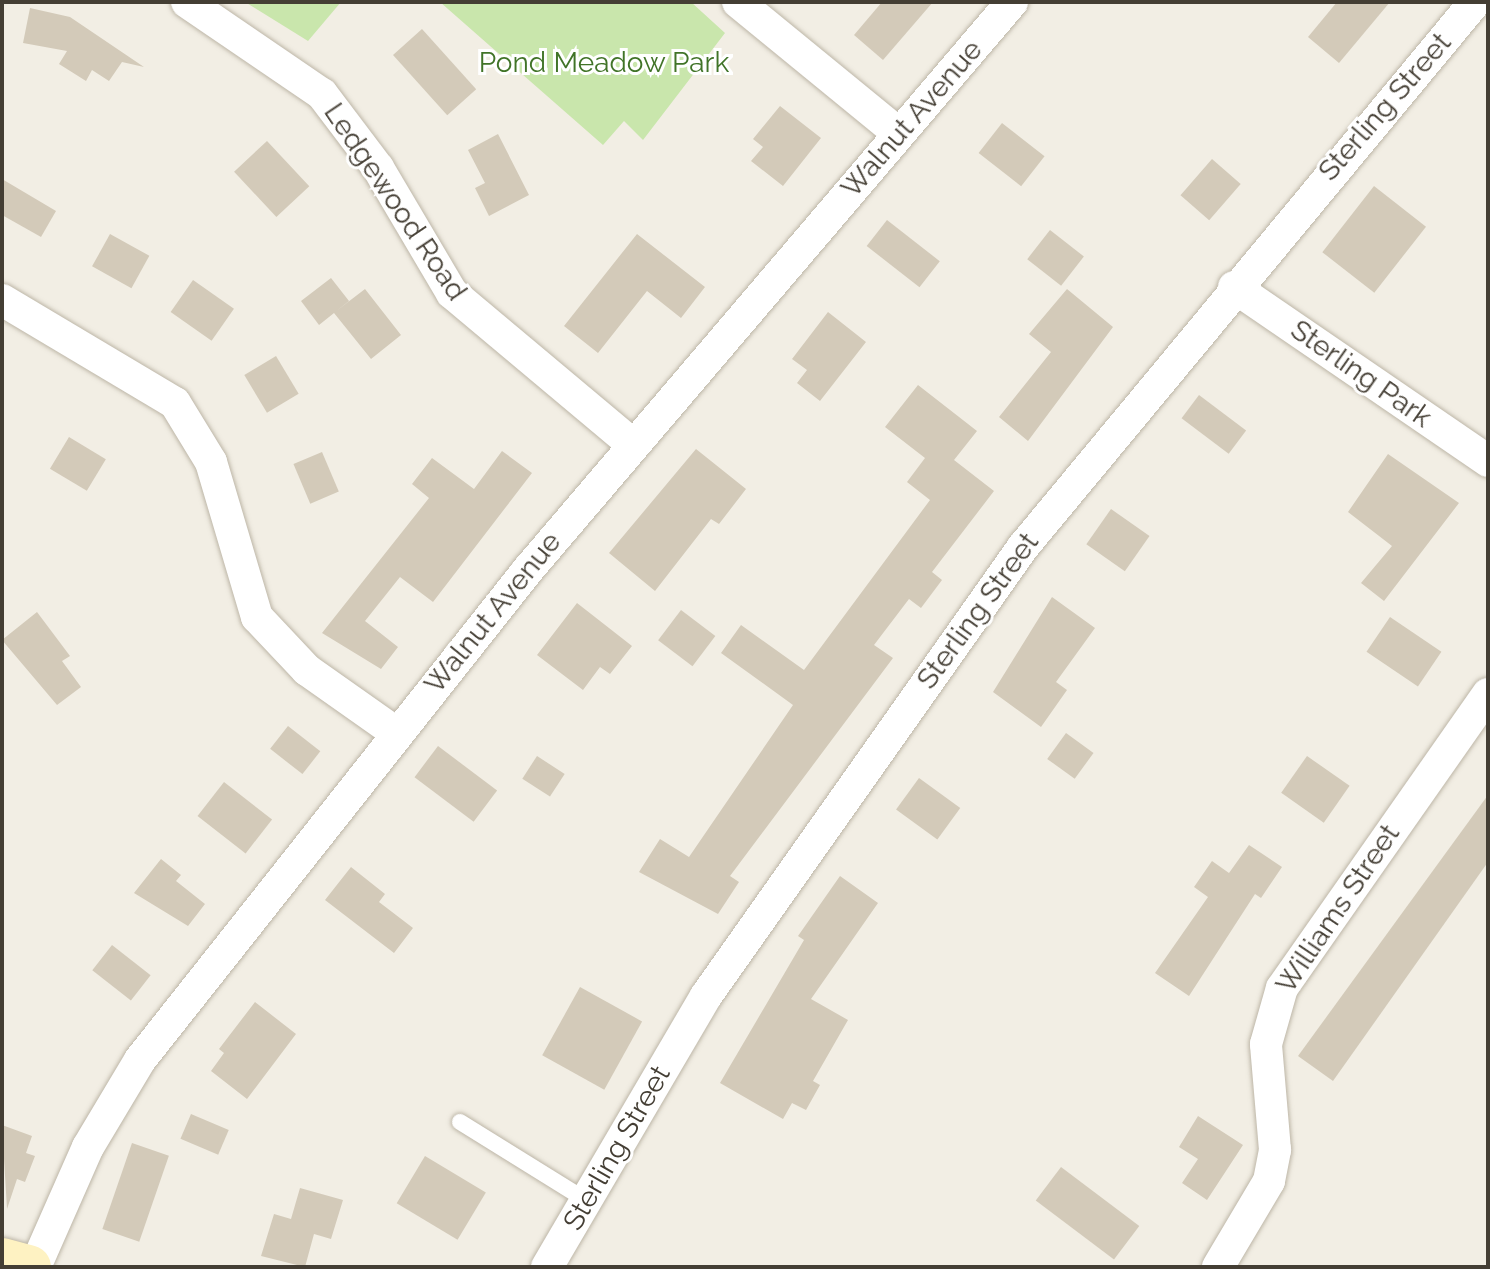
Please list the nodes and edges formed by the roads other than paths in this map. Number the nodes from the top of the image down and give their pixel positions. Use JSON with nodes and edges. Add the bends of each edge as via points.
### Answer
{"nodes":[{"id":1,"x":187,"y":2,"type":"edge"},
{"id":2,"x":738,"y":2,"type":"edge"},
{"id":3,"x":1012,"y":2,"type":"edge"},
{"id":4,"x":1475,"y":2,"type":"edge"},
{"id":5,"x":899,"y":134,"type":"junction"},
{"id":6,"x":1234,"y":287,"type":"junction"},
{"id":7,"x":2,"y":300,"type":"edge"},
{"id":8,"x":632,"y":444,"type":"junction"},
{"id":9,"x":1488,"y":461,"type":"edge"},
{"id":10,"x":1488,"y":694,"type":"edge"},
{"id":11,"x":395,"y":732,"type":"junction"},
{"id":12,"x":460,"y":1122,"type":"dead end"},
{"id":13,"x":586,"y":1200,"type":"junction"},
{"id":14,"x":2,"y":1260,"type":"edge"},
{"id":15,"x":32,"y":1267,"type":"edge"},
{"id":16,"x":547,"y":1267,"type":"edge"},
{"id":17,"x":1218,"y":1267,"type":"edge"}],
"edges":[{"from":1,"to":8,"type":"street","name":"Ledgewood Road","via":[[322,94],[361,142],[452,293]]},
{"from":2,"to":5,"type":"street"},
{"from":3,"to":5,"type":"street","name":"Walnut Avenue"},
{"from":4,"to":6,"type":"street","name":"Sterling Street"},
{"from":5,"to":8,"type":"street","name":"Walnut Avenue"},
{"from":6,"to":9,"type":"street","name":"Sterling Park"},
{"from":6,"to":13,"type":"street","name":"Sterling Street","via":[[1023,547],[896,723],[706,996]]},
{"from":7,"to":11,"type":"street","via":[[175,403],[211,462],[257,617],[307,670]]},
{"from":8,"to":11,"type":"street","name":"Walnut Avenue"},
{"from":10,"to":17,"type":"street","name":"Williams Street","via":[[1282,988],[1266,1044],[1275,1150],[1251,1219]]},
{"from":11,"to":15,"type":"street","name":"Walnut Avenue","via":[[140,1060],[88,1147]]},
{"from":12,"to":13,"type":"lane"},
{"from":13,"to":16,"type":"street","name":"Sterling Street"},
{"from":14,"to":15,"type":"street"}]}
